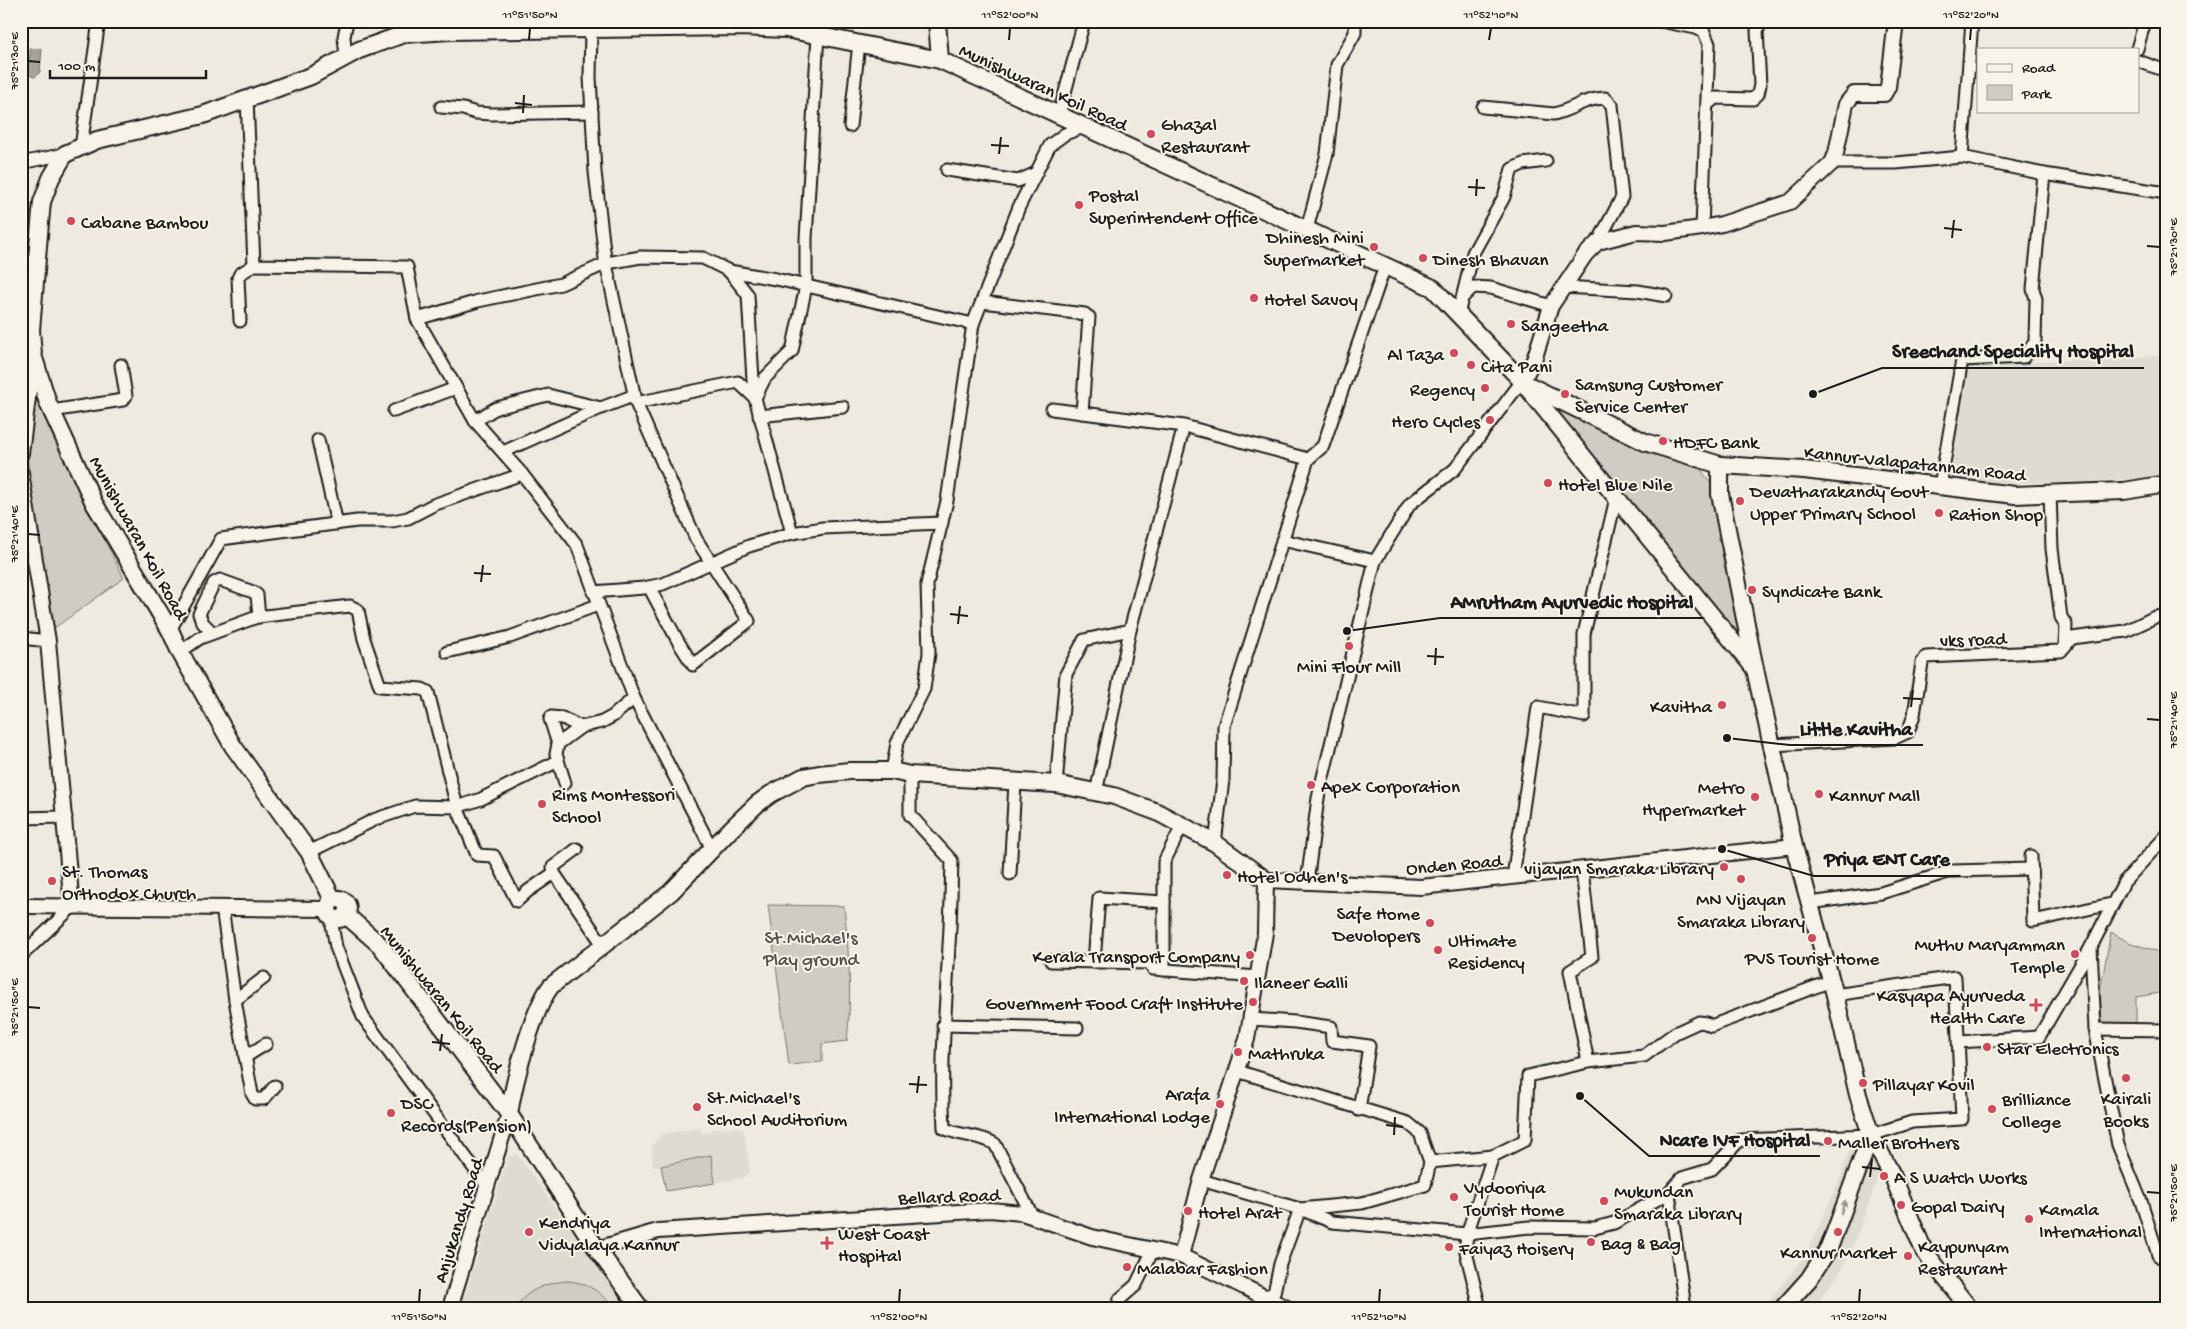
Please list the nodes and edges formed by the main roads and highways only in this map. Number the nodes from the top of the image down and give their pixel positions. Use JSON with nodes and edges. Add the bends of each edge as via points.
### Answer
{"nodes":[{"id":1,"x":937,"y":21,"type":"edge"},
{"id":2,"x":655,"y":25,"type":"edge"},
{"id":3,"x":506,"y":26,"type":"edge"},
{"id":4,"x":940,"y":60,"type":"junction"},
{"id":5,"x":1522,"y":381,"type":"junction"},
{"id":6,"x":1720,"y":465,"type":"junction"},
{"id":7,"x":2166,"y":484,"type":"edge"},
{"id":8,"x":1755,"y":669,"type":"junction"},
{"id":9,"x":1266,"y":880,"type":"road end"},
{"id":10,"x":509,"y":1114,"type":"junction"},
{"id":11,"x":1871,"y":1135,"type":"junction"},
{"id":12,"x":640,"y":1308,"type":"edge"},
{"id":13,"x":1783,"y":1308,"type":"edge"},
{"id":14,"x":1968,"y":1308,"type":"edge"}],
"edges":[{"from":1,"to":4,"type":"main road"},
{"from":2,"to":3,"type":"main road","name":"Munishwaran Koil Road","via":[[591,29]]},
{"from":2,"to":4,"type":"main road","name":"Munishwaran Koil Road","via":[[786,29]]},
{"from":3,"to":10,"type":"main road","name":"Munishwaran Koil Road","via":[[404,34],[360,50],[310,76],[203,115],[97,140],[65,154],[42,202],[31,330],[33,355],[51,411],[94,503],[170,630],[233,746],[309,852],[335,911],[380,945]]},
{"from":4,"to":5,"type":"main road","name":"Munishwaran Koil Road","via":[[1433,288]]},
{"from":5,"to":6,"type":"main road","name":"Kannur-Valapatannam Road","via":[[1645,442]]},
{"from":5,"to":8,"type":"main road","name":"Munishwaran Koil Road"},
{"from":6,"to":7,"type":"main road","name":"Kannur-Valapatannam Road","via":[[1804,470],[2015,495],[2124,492]]},
{"from":6,"to":8,"type":"main road","via":[[1720,494]]},
{"from":8,"to":11,"type":"main road","via":[[1794,846]]},
{"from":9,"to":10,"type":"main road","via":[[1215,843],[1157,812],[1114,796],[1056,784],[910,775],[892,771],[833,772],[803,777],[757,804],[671,892],[558,980],[545,994],[532,1026]]},
{"from":10,"to":12,"type":"main road","name":"Munishwaran Koil Road","via":[[597,1249]]},
{"from":13,"to":11,"type":"main road","one_way":true,"via":[[1829,1248]]},
{"from":11,"to":14,"type":"main road","via":[[1924,1250]]}]}
